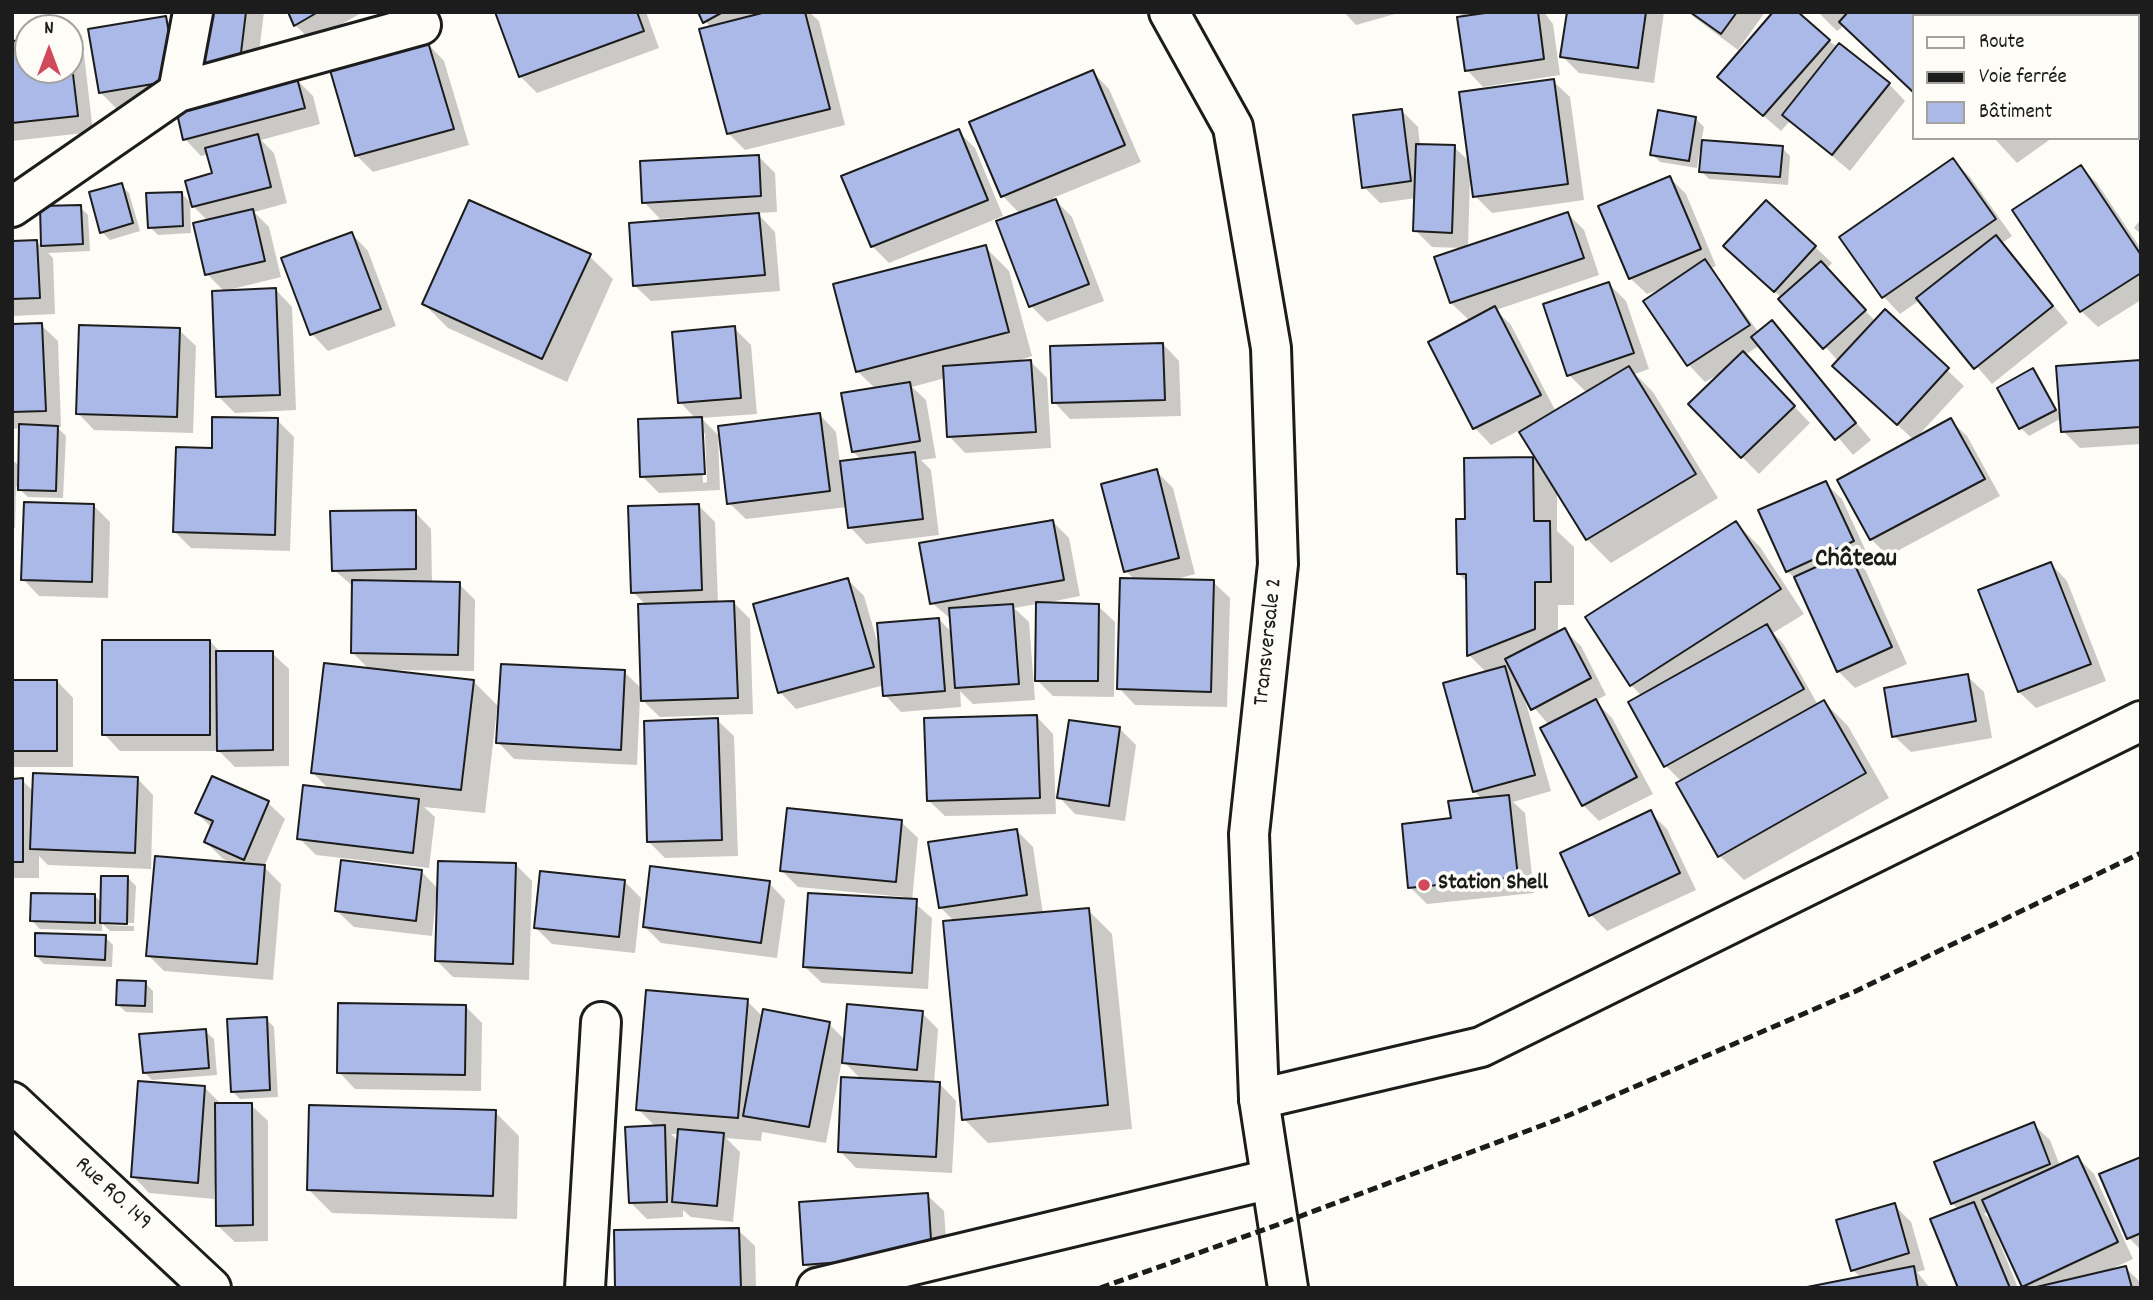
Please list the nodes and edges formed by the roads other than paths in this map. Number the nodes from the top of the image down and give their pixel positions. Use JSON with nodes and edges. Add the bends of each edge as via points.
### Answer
{"nodes":[{"id":1,"x":193,"y":12,"type":"edge"},
{"id":2,"x":1169,"y":12,"type":"edge"},
{"id":3,"x":421,"y":25,"type":"dead end"},
{"id":4,"x":178,"y":92,"type":"junction"},
{"id":5,"x":12,"y":206,"type":"edge"},
{"id":6,"x":2141,"y":721,"type":"edge"},
{"id":7,"x":601,"y":1022,"type":"dead end"},
{"id":8,"x":1259,"y":1099,"type":"junction"},
{"id":9,"x":12,"y":1102,"type":"edge"},
{"id":10,"x":1272,"y":1179,"type":"junction"},
{"id":11,"x":211,"y":1288,"type":"edge"},
{"id":12,"x":585,"y":1288,"type":"edge"},
{"id":13,"x":817,"y":1288,"type":"edge"},
{"id":14,"x":1288,"y":1288,"type":"edge"}],
"edges":[{"from":1,"to":4,"type":"street"},
{"from":2,"to":8,"type":"street","name":"Transversale 2","via":[[1233,127],[1272,348],[1278,564],[1249,834]]},
{"from":3,"to":4,"type":"street"},
{"from":4,"to":5,"type":"street"},
{"from":6,"to":8,"type":"street","via":[[1481,1048]]},
{"from":7,"to":12,"type":"street"},
{"from":8,"to":10,"type":"street","name":"Transversale 2"},
{"from":9,"to":11,"type":"street","name":"Rue RO. 149"},
{"from":10,"to":13,"type":"street"},
{"from":10,"to":14,"type":"street","name":"Transversale 2"}]}
